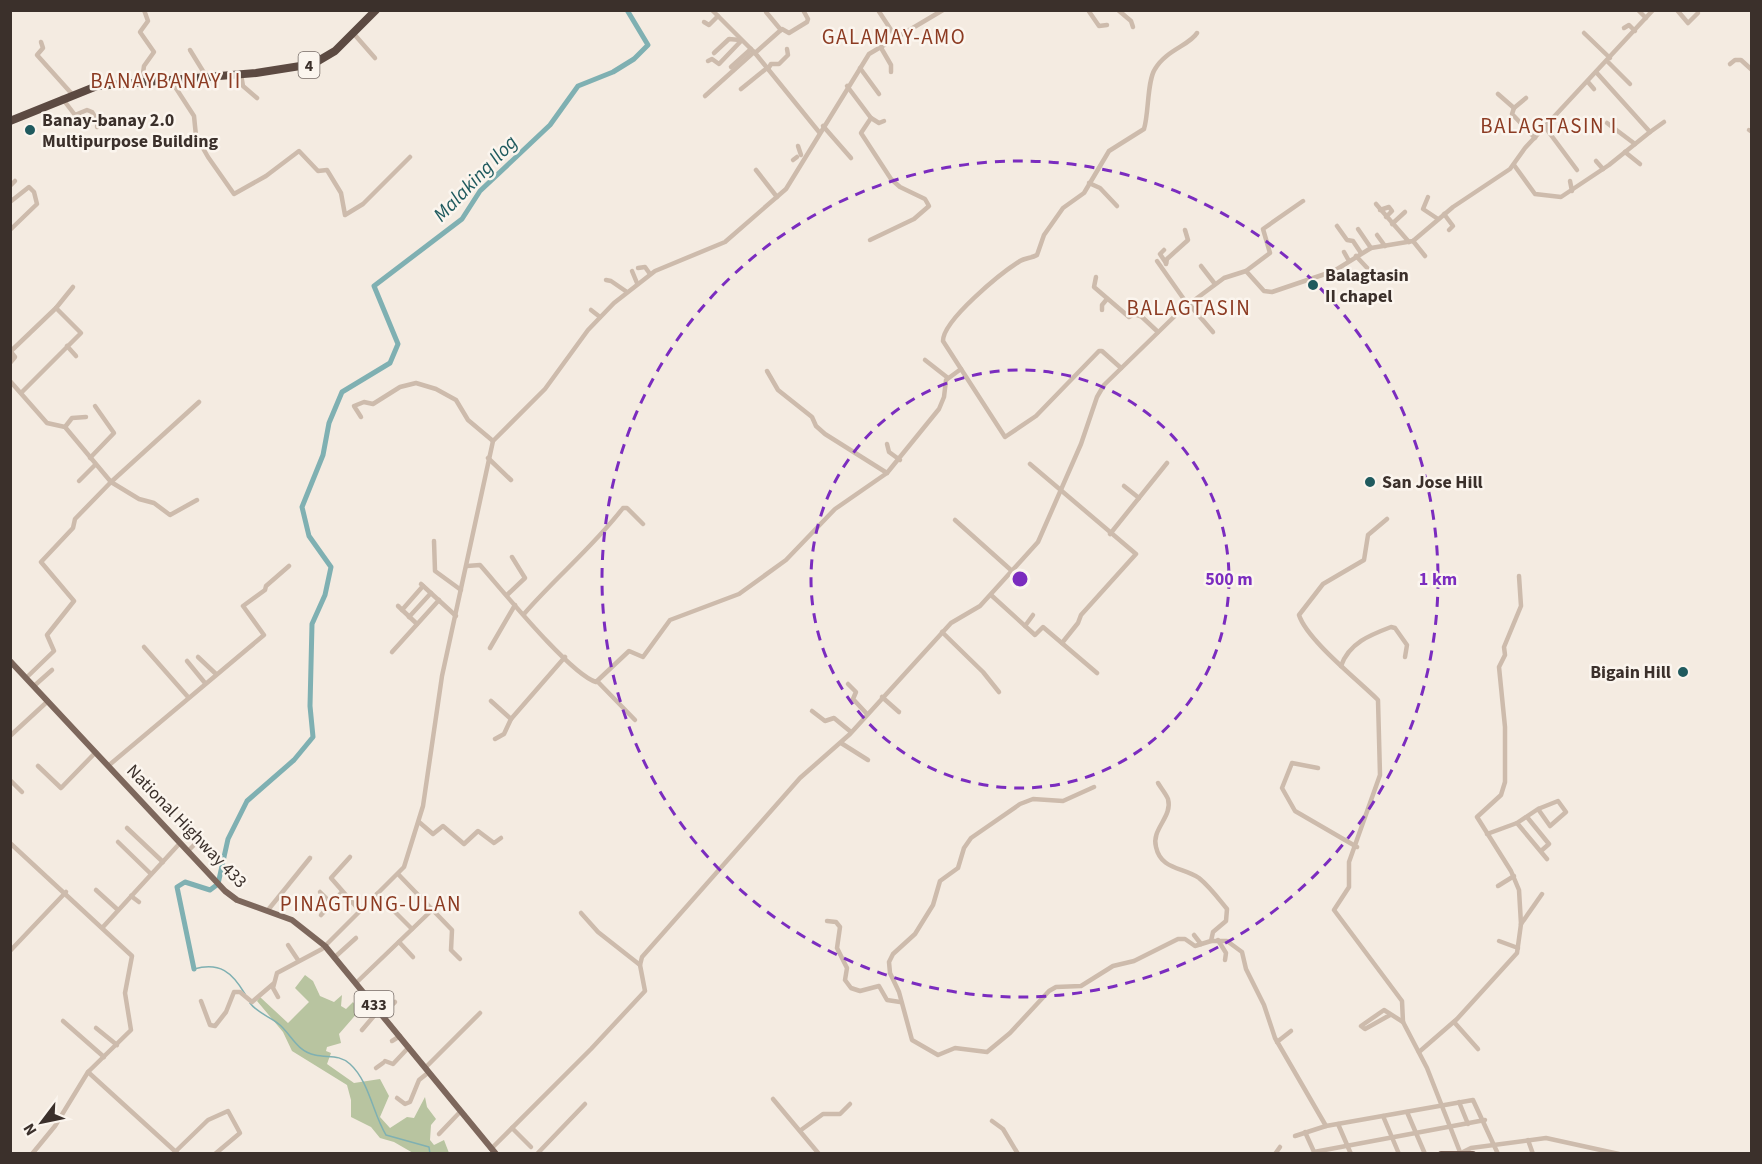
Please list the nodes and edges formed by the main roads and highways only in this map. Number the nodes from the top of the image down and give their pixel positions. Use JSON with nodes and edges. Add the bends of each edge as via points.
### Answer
{"nodes":[{"id":1,"x":376,"y":10,"type":"edge"},
{"id":2,"x":10,"y":121,"type":"edge"},
{"id":3,"x":10,"y":661,"type":"edge"},
{"id":4,"x":493,"y":1151,"type":"edge"},
{"id":5,"x":1466,"y":1153,"type":"edge"},
{"id":6,"x":1441,"y":1154,"type":"edge"}],
"edges":[{"from":1,"to":2,"type":"highway","number":"4","via":[[354,34],[313,64],[97,86]]},
{"from":3,"to":4,"type":"main road","name":"National Highway 433","number":"433","via":[[225,891],[237,900],[298,923],[325,946]]},
{"from":5,"to":6,"type":"main road"}]}
